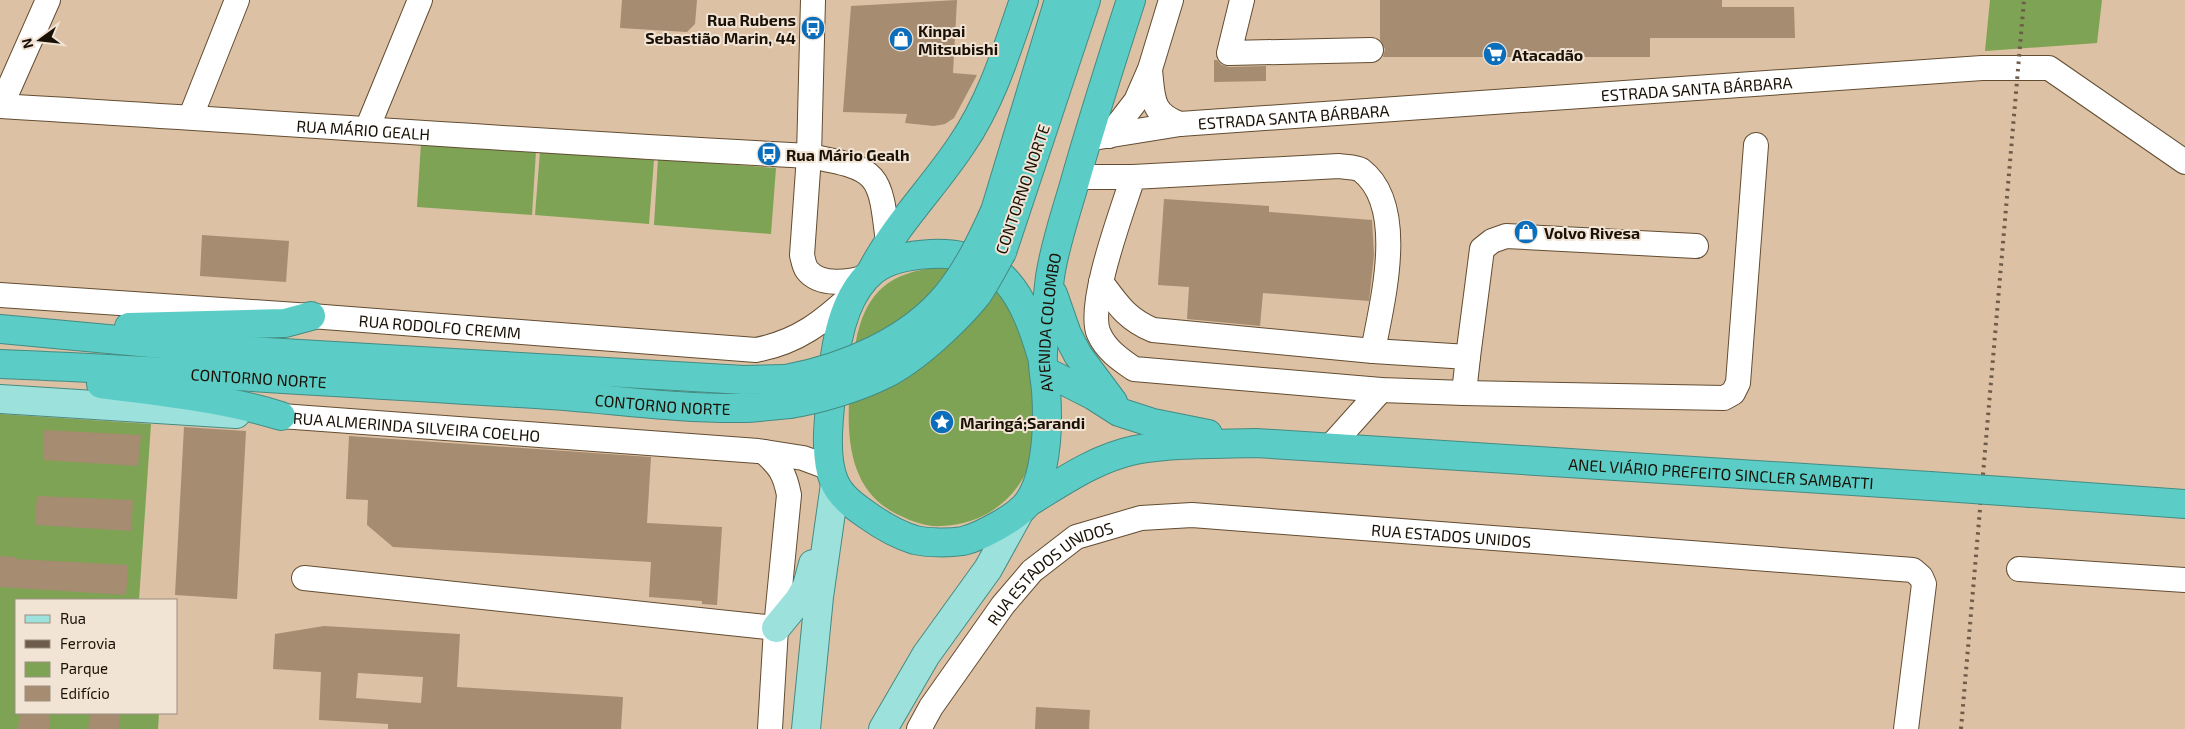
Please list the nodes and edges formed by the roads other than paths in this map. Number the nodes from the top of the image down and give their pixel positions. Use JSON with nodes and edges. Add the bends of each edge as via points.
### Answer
{"nodes":[{"id":1,"x":48,"y":0,"type":"edge"},
{"id":2,"x":237,"y":0,"type":"edge"},
{"id":3,"x":420,"y":0,"type":"edge"},
{"id":4,"x":813,"y":0,"type":"edge"},
{"id":5,"x":1024,"y":0,"type":"edge"},
{"id":6,"x":1059,"y":0,"type":"edge"},
{"id":7,"x":1086,"y":0,"type":"edge"},
{"id":8,"x":1131,"y":0,"type":"edge"},
{"id":9,"x":1171,"y":0,"type":"edge"},
{"id":10,"x":1242,"y":0,"type":"edge"},
{"id":11,"x":1371,"y":50,"type":"dead end"},
{"id":12,"x":1150,"y":69,"type":"junction"},
{"id":13,"x":1,"y":106,"type":"edge"},
{"id":14,"x":191,"y":116,"type":"junction"},
{"id":15,"x":1180,"y":124,"type":"junction"},
{"id":16,"x":367,"y":129,"type":"junction"},
{"id":17,"x":1098,"y":138,"type":"junction"},
{"id":18,"x":1756,"y":145,"type":"dead end"},
{"id":19,"x":809,"y":156,"type":"junction"},
{"id":20,"x":2185,"y":162,"type":"edge"},
{"id":21,"x":1076,"y":176,"type":"junction"},
{"id":22,"x":1133,"y":177,"type":"junction"},
{"id":23,"x":888,"y":243,"type":"junction"},
{"id":24,"x":1696,"y":246,"type":"dead end"},
{"id":25,"x":863,"y":279,"type":"junction"},
{"id":26,"x":1050,"y":282,"type":"junction"},
{"id":27,"x":1101,"y":282,"type":"junction"},
{"id":28,"x":0,"y":295,"type":"edge"},
{"id":29,"x":311,"y":316,"type":"junction"},
{"id":30,"x":0,"y":329,"type":"edge"},
{"id":31,"x":1373,"y":351,"type":"junction"},
{"id":32,"x":1468,"y":357,"type":"junction"},
{"id":33,"x":0,"y":364,"type":"edge"},
{"id":34,"x":1044,"y":364,"type":"junction"},
{"id":35,"x":0,"y":370,"type":"edge"},
{"id":36,"x":1381,"y":390,"type":"junction"},
{"id":37,"x":1464,"y":394,"type":"junction"},
{"id":38,"x":0,"y":399,"type":"edge"},
{"id":39,"x":1119,"y":412,"type":"junction"},
{"id":40,"x":281,"y":416,"type":"junction"},
{"id":41,"x":1256,"y":443,"type":"junction"},
{"id":42,"x":1329,"y":448,"type":"junction"},
{"id":43,"x":764,"y":452,"type":"junction"},
{"id":44,"x":833,"y":476,"type":"junction"},
{"id":45,"x":2185,"y":504,"type":"edge"},
{"id":46,"x":1024,"y":506,"type":"junction"},
{"id":47,"x":829,"y":515,"type":"junction"},
{"id":48,"x":2019,"y":569,"type":"dead end"},
{"id":49,"x":304,"y":578,"type":"dead end"},
{"id":50,"x":2185,"y":580,"type":"edge"},
{"id":51,"x":776,"y":628,"type":"junction"},
{"id":52,"x":770,"y":729,"type":"edge"},
{"id":53,"x":806,"y":729,"type":"edge"},
{"id":54,"x":883,"y":729,"type":"edge"},
{"id":55,"x":919,"y":729,"type":"edge"},
{"id":56,"x":1906,"y":729,"type":"edge"}],
"edges":[{"from":1,"to":13,"type":"street"},
{"from":2,"to":14,"type":"street"},
{"from":3,"to":16,"type":"street"},
{"from":4,"to":19,"type":"street"},
{"from":5,"to":23,"type":"highway","via":[[993,88],[963,143]]},
{"from":6,"to":30,"type":"highway","name":"CONTORNO NORTE","bridge":true,"via":[[995,211],[977,250],[948,294],[918,323],[878,349],[828,369],[786,379],[696,378],[195,348]]},
{"from":7,"to":33,"type":"highway","name":"CONTORNO NORTE","bridge":true,"via":[[1002,252],[977,294],[914,355],[885,374],[833,393],[808,401],[744,408],[197,372]]},
{"from":8,"to":17,"type":"highway","name":"AVENIDA COLOMBO"},
{"from":9,"to":12,"type":"street"},
{"from":10,"to":11,"type":"street","via":[[1229,53]]},
{"from":12,"to":15,"type":"street","name":"ESTRADA SANTA BÁRBARA","via":[[1152,94],[1158,110]]},
{"from":12,"to":17,"type":"street","via":[[1136,101]]},
{"from":13,"to":14,"type":"street","name":"RUA MÁRIO GEALH"},
{"from":14,"to":16,"type":"street","name":"RUA MÁRIO GEALH"},
{"from":15,"to":17,"type":"street","name":"ESTRADA SANTA BÁRBARA"},
{"from":15,"to":20,"type":"street","name":"ESTRADA SANTA BÁRBARA","via":[[1973,69],[2049,68]]},
{"from":16,"to":19,"type":"street","name":"RUA MÁRIO GEALH"},
{"from":17,"to":21,"type":"highway","name":"AVENIDA COLOMBO"},
{"from":18,"to":37,"type":"street","via":[[1738,383],[1733,393],[1724,398]]},
{"from":19,"to":23,"type":"street","name":"RUA MÁRIO GEALH","via":[[845,163],[873,176],[880,189]]},
{"from":19,"to":25,"type":"street","via":[[802,241],[806,270],[817,278],[838,282]]},
{"from":21,"to":22,"type":"street"},
{"from":21,"to":26,"type":"highway","name":"AVENIDA COLOMBO"},
{"from":22,"to":27,"type":"street"},
{"from":22,"to":31,"type":"street","via":[[1339,166],[1360,169],[1377,187],[1387,213],[1389,248]]},
{"from":23,"to":25,"type":"highway"},
{"from":24,"to":32,"type":"street","via":[[1506,236],[1492,241],[1482,249]]},
{"from":25,"to":29,"type":"street","name":"RUA RODOLFO CREMM","via":[[832,314],[807,332],[778,346],[756,350]]},
{"from":25,"to":34,"type":"highway","via":[[888,261],[915,255],[959,255],[978,261],[995,270],[1010,284],[1032,321]]},
{"from":25,"to":44,"type":"highway","via":[[843,320],[835,354],[828,439]]},
{"from":26,"to":34,"type":"highway","name":"AVENIDA COLOMBO"},
{"from":26,"to":39,"type":"highway","via":[[1067,334],[1078,355]]},
{"from":27,"to":31,"type":"street","via":[[1124,313],[1153,330]]},
{"from":27,"to":36,"type":"street","via":[[1095,317],[1099,334],[1114,355],[1134,369]]},
{"from":28,"to":29,"type":"street","name":"RUA RODOLFO CREMM"},
{"from":29,"to":30,"type":"highway","via":[[284,323]]},
{"from":31,"to":32,"type":"street"},
{"from":32,"to":37,"type":"street"},
{"from":34,"to":39,"type":"highway","name":"ANEL VIÁRIO PREFEITO SINCLER SAMBATTI"},
{"from":34,"to":46,"type":"highway","name":"AVENIDA COLOMBO","via":[[1048,416],[1046,447],[1040,474]]},
{"from":35,"to":40,"type":"highway","via":[[154,391]]},
{"from":36,"to":37,"type":"street"},
{"from":36,"to":42,"type":"street"},
{"from":38,"to":40,"type":"main road","name":"RUA ALMERINDA SILVEIRA COELHO"},
{"from":39,"to":41,"type":"highway","name":"ANEL VIÁRIO PREFEITO SINCLER SAMBATTI","via":[[1153,423]]},
{"from":40,"to":43,"type":"street","name":"RUA ALMERINDA SILVEIRA COELHO"},
{"from":41,"to":42,"type":"highway","name":"ANEL VIÁRIO PREFEITO SINCLER SAMBATTI"},
{"from":41,"to":46,"type":"highway","name":"ANEL VIÁRIO PREFEITO SINCLER SAMBATTI","via":[[1134,450],[1103,460]]},
{"from":42,"to":45,"type":"highway","name":"ANEL VIÁRIO PREFEITO SINCLER SAMBATTI","bridge":true},
{"from":43,"to":44,"type":"street","name":"RUA ALMERINDA SILVEIRA COELHO","via":[[804,458]]},
{"from":43,"to":51,"type":"street","via":[[778,465],[786,480],[788,495]]},
{"from":44,"to":46,"type":"highway","name":"ANEL VIÁRIO PREFEITO SINCLER SAMBATTI","via":[[848,501],[895,533],[917,541],[964,541],[997,525]]},
{"from":44,"to":47,"type":"main road"},
{"from":46,"to":54,"type":"main road","name":"AVENIDA COLOMBO","via":[[988,569],[926,655]]},
{"from":47,"to":51,"type":"main road","via":[[807,586]]},
{"from":47,"to":53,"type":"main road"},
{"from":48,"to":50,"type":"street"},
{"from":49,"to":51,"type":"street"},
{"from":51,"to":52,"type":"street"},
{"from":55,"to":56,"type":"street","name":"RUA ESTADOS UNIDOS","via":[[936,699],[1003,605],[1032,571],[1076,538],[1140,518],[1192,515],[1913,570],[1924,584]]}]}
